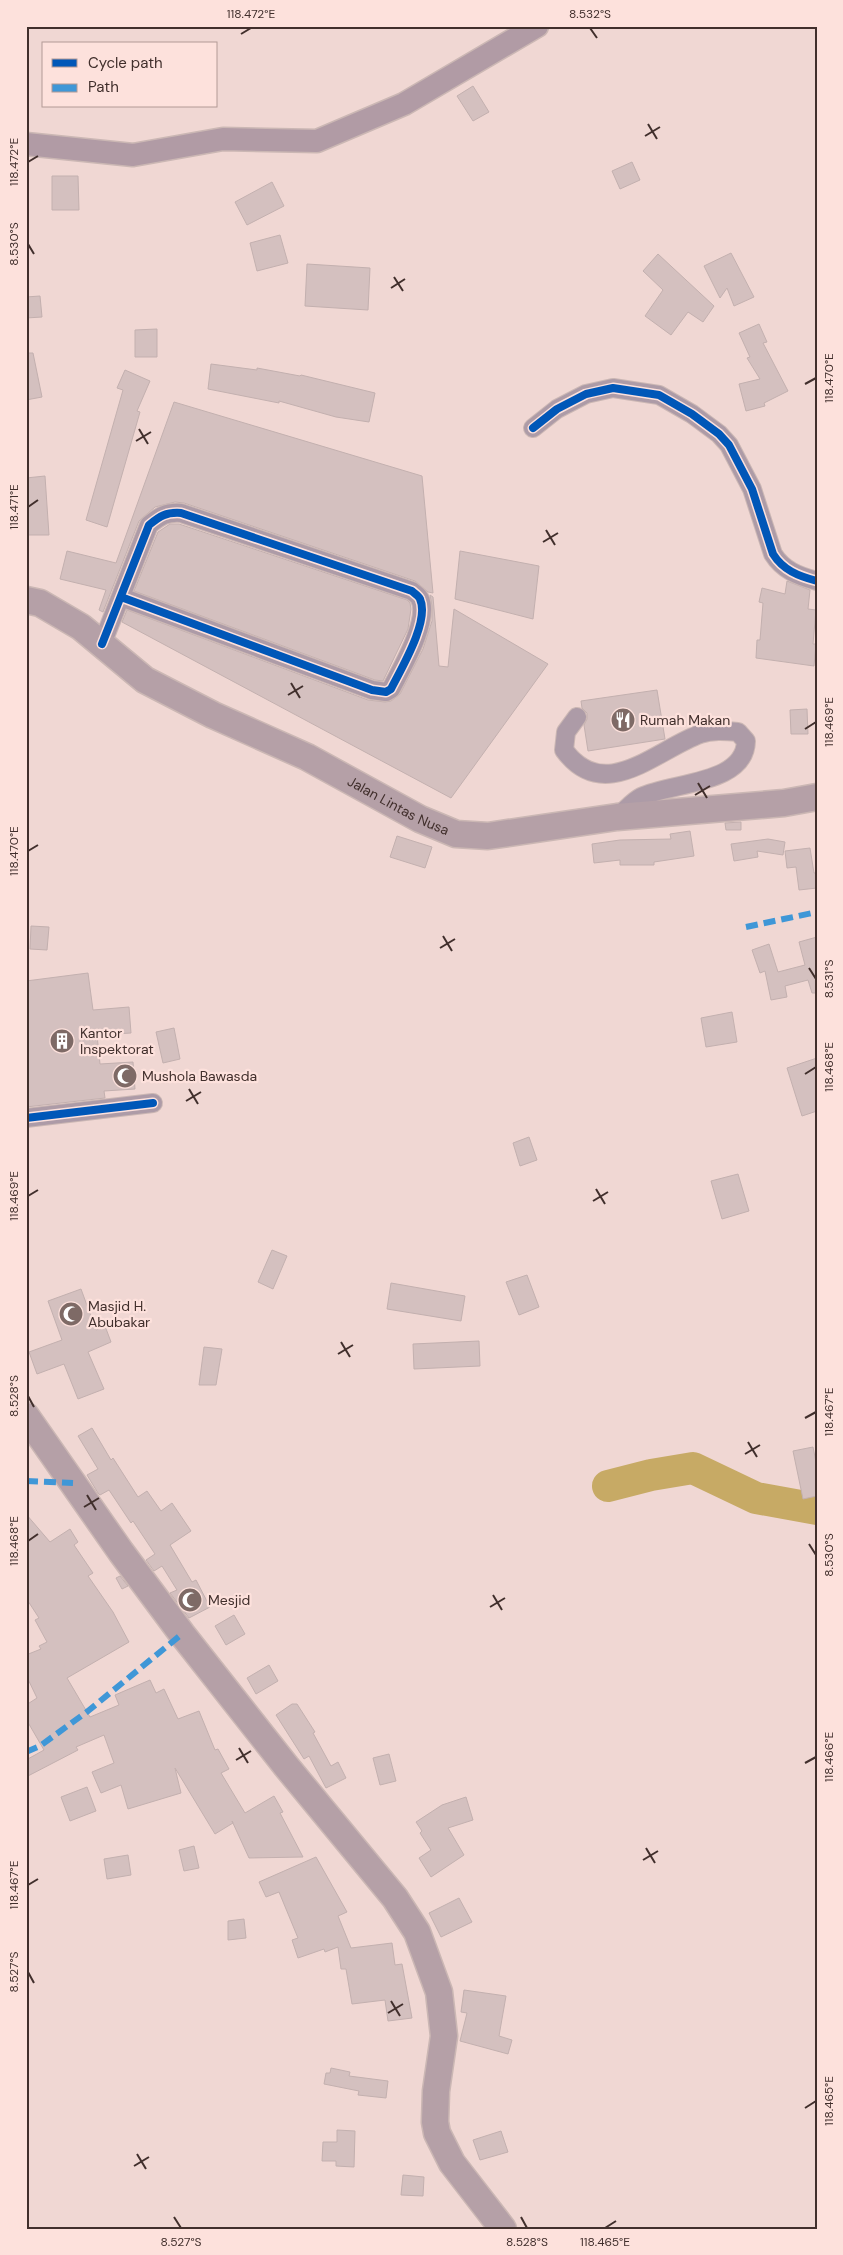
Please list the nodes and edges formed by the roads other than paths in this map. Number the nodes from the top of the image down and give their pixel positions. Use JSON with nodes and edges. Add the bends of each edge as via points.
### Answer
{"nodes":[{"id":1,"x":537,"y":26,"type":"edge"},
{"id":2,"x":26,"y":144,"type":"edge"},
{"id":3,"x":533,"y":428,"type":"dead end"},
{"id":4,"x":817,"y":581,"type":"edge"},
{"id":5,"x":120,"y":597,"type":"junction"},
{"id":6,"x":26,"y":600,"type":"edge"},
{"id":7,"x":102,"y":644,"type":"junction"},
{"id":8,"x":577,"y":717,"type":"dead end"},
{"id":9,"x":817,"y":797,"type":"edge"},
{"id":10,"x":617,"y":817,"type":"junction"},
{"id":11,"x":153,"y":1103,"type":"dead end"},
{"id":12,"x":26,"y":1118,"type":"edge"},
{"id":13,"x":26,"y":1416,"type":"edge"},
{"id":14,"x":503,"y":2229,"type":"edge"}],
"edges":[{"from":1,"to":2,"type":"main road","via":[[404,104],[317,141],[223,139],[133,155]]},
{"from":3,"to":4,"type":"street","via":[[556,409],[586,394],[613,388],[659,395],[692,414],[728,444],[752,489],[773,554],[787,569]]},
{"from":5,"to":5,"type":"street","via":[[149,525],[160,515],[170,512],[412,591],[420,598],[422,611],[416,640],[386,692],[372,690]]},
{"from":5,"to":7,"type":"street"},
{"from":6,"to":7,"type":"highway","name":"Jalan Lintas Nusa","via":[[61,614]]},
{"from":7,"to":10,"type":"highway","name":"Jalan Lintas Nusa","via":[[145,680],[307,757],[420,819],[456,834],[488,836]]},
{"from":8,"to":10,"type":"street","via":[[566,732],[564,750],[573,763],[591,772],[627,770],[700,734],[720,730],[738,732],[746,741],[746,750],[730,769],[703,781],[640,798]]},
{"from":9,"to":10,"type":"highway","name":"Jalan Lintas Nusa","via":[[784,803]]},
{"from":11,"to":12,"type":"street"},
{"from":13,"to":14,"type":"highway","via":[[120,1552],[182,1634],[399,1905],[417,1932],[439,1992],[444,2036],[435,2122],[442,2144],[471,2190]]}]}
